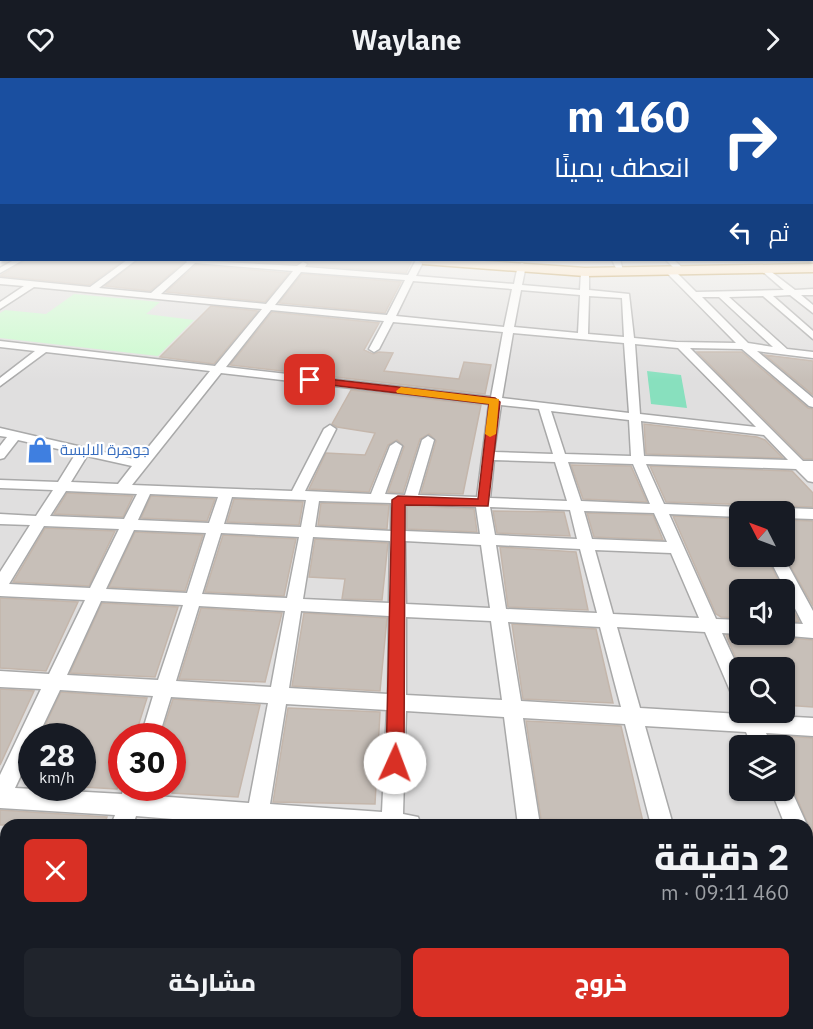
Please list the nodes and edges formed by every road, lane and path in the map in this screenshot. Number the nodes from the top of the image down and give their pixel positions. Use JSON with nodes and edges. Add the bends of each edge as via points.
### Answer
{"nodes":[{"id":1,"x":23,"y":291,"type":"edge"},
{"id":2,"x":105,"y":291,"type":"edge"},
{"id":3,"x":158,"y":291,"type":"edge"},
{"id":4,"x":281,"y":291,"type":"edge"},
{"id":5,"x":404,"y":291,"type":"edge"},
{"id":6,"x":517,"y":291,"type":"edge"},
{"id":7,"x":567,"y":291,"type":"edge"},
{"id":8,"x":691,"y":291,"type":"edge"},
{"id":9,"x":793,"y":292,"type":"junction"},
{"id":10,"x":813,"y":292,"type":"edge"},
{"id":11,"x":585,"y":293,"type":"junction"},
{"id":12,"x":765,"y":293,"type":"junction"},
{"id":13,"x":722,"y":295,"type":"junction"},
{"id":14,"x":153,"y":296,"type":"junction"},
{"id":15,"x":694,"y":296,"type":"junction"},
{"id":16,"x":0,"y":306,"type":"edge"},
{"id":17,"x":268,"y":307,"type":"junction"},
{"id":18,"x":813,"y":310,"type":"edge"},
{"id":19,"x":391,"y":319,"type":"junction"},
{"id":20,"x":809,"y":328,"type":"edge"},
{"id":21,"x":510,"y":330,"type":"junction"},
{"id":22,"x":813,"y":336,"type":"edge"},
{"id":23,"x":583,"y":337,"type":"junction"},
{"id":24,"x":629,"y":341,"type":"junction"},
{"id":25,"x":0,"y":344,"type":"edge"},
{"id":26,"x":681,"y":345,"type":"junction"},
{"id":27,"x":746,"y":346,"type":"junction"},
{"id":28,"x":44,"y":349,"type":"junction"},
{"id":29,"x":375,"y":349,"type":"dead end"},
{"id":30,"x":784,"y":351,"type":"junction"},
{"id":31,"x":813,"y":355,"type":"edge"},
{"id":32,"x":218,"y":369,"type":"junction"},
{"id":33,"x":0,"y":382,"type":"edge"},
{"id":34,"x":495,"y":402,"type":"junction"},
{"id":35,"x":813,"y":404,"type":"edge"},
{"id":36,"x":544,"y":407,"type":"junction"},
{"id":37,"x":636,"y":417,"type":"junction"},
{"id":38,"x":330,"y":429,"type":"dead end"},
{"id":39,"x":0,"y":432,"type":"edge"},
{"id":40,"x":766,"y":432,"type":"junction"},
{"id":41,"x":15,"y":435,"type":"junction"},
{"id":42,"x":428,"y":440,"type":"dead end"},
{"id":43,"x":396,"y":446,"type":"dead end"},
{"id":44,"x":84,"y":451,"type":"junction"},
{"id":45,"x":0,"y":455,"type":"edge"},
{"id":46,"x":487,"y":456,"type":"junction"},
{"id":47,"x":560,"y":459,"type":"junction"},
{"id":48,"x":638,"y":460,"type":"junction"},
{"id":49,"x":140,"y":464,"type":"junction"},
{"id":50,"x":806,"y":465,"type":"edge"},
{"id":51,"x":813,"y":478,"type":"edge"},
{"id":52,"x":0,"y":484,"type":"edge"},
{"id":53,"x":60,"y":486,"type":"junction"},
{"id":54,"x":121,"y":489,"type":"junction"},
{"id":55,"x":145,"y":490,"type":"junction"},
{"id":56,"x":226,"y":493,"type":"junction"},
{"id":57,"x":304,"y":496,"type":"junction"},
{"id":58,"x":376,"y":499,"type":"junction"},
{"id":59,"x":404,"y":500,"type":"junction"},
{"id":60,"x":483,"y":504,"type":"junction"},
{"id":61,"x":576,"y":507,"type":"junction"},
{"id":62,"x":660,"y":510,"type":"junction"},
{"id":63,"x":729,"y":512,"type":"edge"},
{"id":64,"x":795,"y":513,"type":"edge"},
{"id":65,"x":813,"y":514,"type":"edge"},
{"id":66,"x":0,"y":519,"type":"edge"},
{"id":67,"x":39,"y":520,"type":"junction"},
{"id":68,"x":127,"y":524,"type":"junction"},
{"id":69,"x":215,"y":528,"type":"junction"},
{"id":70,"x":305,"y":532,"type":"junction"},
{"id":71,"x":398,"y":537,"type":"junction"},
{"id":72,"x":490,"y":540,"type":"junction"},
{"id":73,"x":585,"y":544,"type":"junction"},
{"id":74,"x":676,"y":548,"type":"junction"},
{"id":75,"x":781,"y":567,"type":"edge"},
{"id":76,"x":0,"y":587,"type":"edge"},
{"id":77,"x":93,"y":595,"type":"junction"},
{"id":78,"x":193,"y":600,"type":"junction"},
{"id":79,"x":293,"y":605,"type":"junction"},
{"id":80,"x":398,"y":610,"type":"junction"},
{"id":81,"x":499,"y":615,"type":"junction"},
{"id":82,"x":606,"y":620,"type":"junction"},
{"id":83,"x":710,"y":626,"type":"junction"},
{"id":84,"x":813,"y":626,"type":"edge"},
{"id":85,"x":729,"y":627,"type":"edge"},
{"id":86,"x":795,"y":630,"type":"edge"},
{"id":87,"x":813,"y":631,"type":"edge"},
{"id":88,"x":729,"y":669,"type":"edge"},
{"id":89,"x":0,"y":679,"type":"edge"},
{"id":90,"x":52,"y":682,"type":"junction"},
{"id":91,"x":165,"y":689,"type":"junction"},
{"id":92,"x":278,"y":696,"type":"junction"},
{"id":93,"x":397,"y":703,"type":"junction"},
{"id":94,"x":512,"y":709,"type":"junction"},
{"id":95,"x":632,"y":716,"type":"junction"},
{"id":96,"x":729,"y":718,"type":"edge"},
{"id":97,"x":154,"y":723,"type":"edge"},
{"id":98,"x":785,"y":723,"type":"edge"},
{"id":99,"x":813,"y":727,"type":"edge"},
{"id":100,"x":108,"y":796,"type":"edge"},
{"id":101,"x":0,"y":797,"type":"edge"},
{"id":102,"x":130,"y":801,"type":"edge"},
{"id":103,"x":158,"y":801,"type":"edge"},
{"id":104,"x":786,"y":801,"type":"edge"},
{"id":105,"x":124,"y":819,"type":"edge"},
{"id":106,"x":252,"y":819,"type":"edge"},
{"id":107,"x":257,"y":819,"type":"edge"},
{"id":108,"x":392,"y":819,"type":"edge"},
{"id":109,"x":528,"y":819,"type":"edge"},
{"id":110,"x":660,"y":819,"type":"edge"},
{"id":111,"x":793,"y":819,"type":"edge"}],
"edges":[{"from":1,"to":16,"type":"street"},
{"from":2,"to":14,"type":"street"},
{"from":3,"to":14,"type":"street"},
{"from":4,"to":17,"type":"street"},
{"from":5,"to":19,"type":"street"},
{"from":6,"to":21,"type":"street"},
{"from":7,"to":11,"type":"street"},
{"from":8,"to":15,"type":"street"},
{"from":9,"to":10,"type":"street"},
{"from":9,"to":12,"type":"street"},
{"from":9,"to":18,"type":"street"},
{"from":11,"to":23,"type":"street"},
{"from":11,"to":24,"type":"street","via":[[626,296]]},
{"from":12,"to":13,"type":"street"},
{"from":12,"to":20,"type":"street"},
{"from":13,"to":15,"type":"street"},
{"from":13,"to":30,"type":"street"},
{"from":14,"to":17,"type":"street"},
{"from":15,"to":27,"type":"street"},
{"from":17,"to":19,"type":"street"},
{"from":17,"to":32,"type":"street"},
{"from":19,"to":21,"type":"street"},
{"from":19,"to":29,"type":"street"},
{"from":20,"to":22,"type":"street"},
{"from":21,"to":23,"type":"street"},
{"from":21,"to":34,"type":"street"},
{"from":23,"to":24,"type":"street"},
{"from":24,"to":26,"type":"street"},
{"from":24,"to":37,"type":"street"},
{"from":25,"to":28,"type":"street"},
{"from":26,"to":27,"type":"street"},
{"from":26,"to":40,"type":"street"},
{"from":27,"to":30,"type":"street"},
{"from":27,"to":35,"type":"street"},
{"from":28,"to":32,"type":"street"},
{"from":28,"to":33,"type":"street"},
{"from":30,"to":31,"type":"street"},
{"from":32,"to":34,"type":"street"},
{"from":32,"to":49,"type":"street"},
{"from":34,"to":36,"type":"street"},
{"from":34,"to":46,"type":"street"},
{"from":36,"to":37,"type":"street"},
{"from":36,"to":47,"type":"street"},
{"from":37,"to":40,"type":"street"},
{"from":37,"to":48,"type":"street"},
{"from":38,"to":57,"type":"street"},
{"from":39,"to":41,"type":"street"},
{"from":40,"to":50,"type":"street"},
{"from":41,"to":44,"type":"street"},
{"from":41,"to":45,"type":"street"},
{"from":42,"to":59,"type":"street"},
{"from":43,"to":58,"type":"street"},
{"from":44,"to":49,"type":"street"},
{"from":44,"to":53,"type":"street"},
{"from":46,"to":47,"type":"street"},
{"from":46,"to":60,"type":"street"},
{"from":47,"to":48,"type":"street"},
{"from":47,"to":61,"type":"street"},
{"from":48,"to":50,"type":"street"},
{"from":48,"to":62,"type":"street"},
{"from":49,"to":54,"type":"street"},
{"from":50,"to":51,"type":"street"},
{"from":52,"to":53,"type":"street"},
{"from":53,"to":54,"type":"street"},
{"from":53,"to":67,"type":"street"},
{"from":54,"to":55,"type":"street"},
{"from":55,"to":56,"type":"street"},
{"from":55,"to":68,"type":"street"},
{"from":56,"to":57,"type":"street"},
{"from":56,"to":69,"type":"street"},
{"from":57,"to":58,"type":"street"},
{"from":57,"to":70,"type":"street"},
{"from":58,"to":59,"type":"street"},
{"from":59,"to":60,"type":"street"},
{"from":59,"to":71,"type":"street"},
{"from":60,"to":61,"type":"street"},
{"from":60,"to":72,"type":"street"},
{"from":61,"to":62,"type":"street"},
{"from":61,"to":73,"type":"street"},
{"from":62,"to":63,"type":"street"},
{"from":62,"to":74,"type":"street"},
{"from":64,"to":65,"type":"street"},
{"from":66,"to":67,"type":"street"},
{"from":67,"to":68,"type":"street"},
{"from":67,"to":76,"type":"street"},
{"from":68,"to":69,"type":"street"},
{"from":68,"to":77,"type":"street"},
{"from":69,"to":70,"type":"street"},
{"from":69,"to":78,"type":"street"},
{"from":70,"to":71,"type":"street"},
{"from":70,"to":79,"type":"street"},
{"from":71,"to":72,"type":"street"},
{"from":71,"to":80,"type":"street"},
{"from":72,"to":73,"type":"street"},
{"from":72,"to":81,"type":"street"},
{"from":73,"to":74,"type":"street"},
{"from":73,"to":82,"type":"street"},
{"from":74,"to":83,"type":"street"},
{"from":75,"to":84,"type":"street"},
{"from":76,"to":77,"type":"street"},
{"from":77,"to":78,"type":"street"},
{"from":77,"to":90,"type":"street"},
{"from":78,"to":79,"type":"street"},
{"from":78,"to":91,"type":"street"},
{"from":79,"to":80,"type":"street"},
{"from":79,"to":92,"type":"street"},
{"from":80,"to":81,"type":"street"},
{"from":80,"to":93,"type":"street"},
{"from":81,"to":82,"type":"street"},
{"from":81,"to":94,"type":"street"},
{"from":82,"to":83,"type":"street"},
{"from":82,"to":95,"type":"street"},
{"from":83,"to":85,"type":"street"},
{"from":83,"to":88,"type":"street"},
{"from":86,"to":87,"type":"street"},
{"from":89,"to":90,"type":"street"},
{"from":90,"to":91,"type":"street"},
{"from":90,"to":101,"type":"street"},
{"from":91,"to":92,"type":"street"},
{"from":91,"to":97,"type":"street"},
{"from":92,"to":93,"type":"street"},
{"from":92,"to":107,"type":"street"},
{"from":93,"to":94,"type":"street"},
{"from":93,"to":108,"type":"street"},
{"from":94,"to":95,"type":"street"},
{"from":94,"to":109,"type":"street"},
{"from":95,"to":96,"type":"street"},
{"from":95,"to":110,"type":"street"},
{"from":98,"to":99,"type":"street"},
{"from":100,"to":101,"type":"street"},
{"from":102,"to":105,"type":"street"},
{"from":103,"to":106,"type":"street"},
{"from":104,"to":111,"type":"street"}]}
